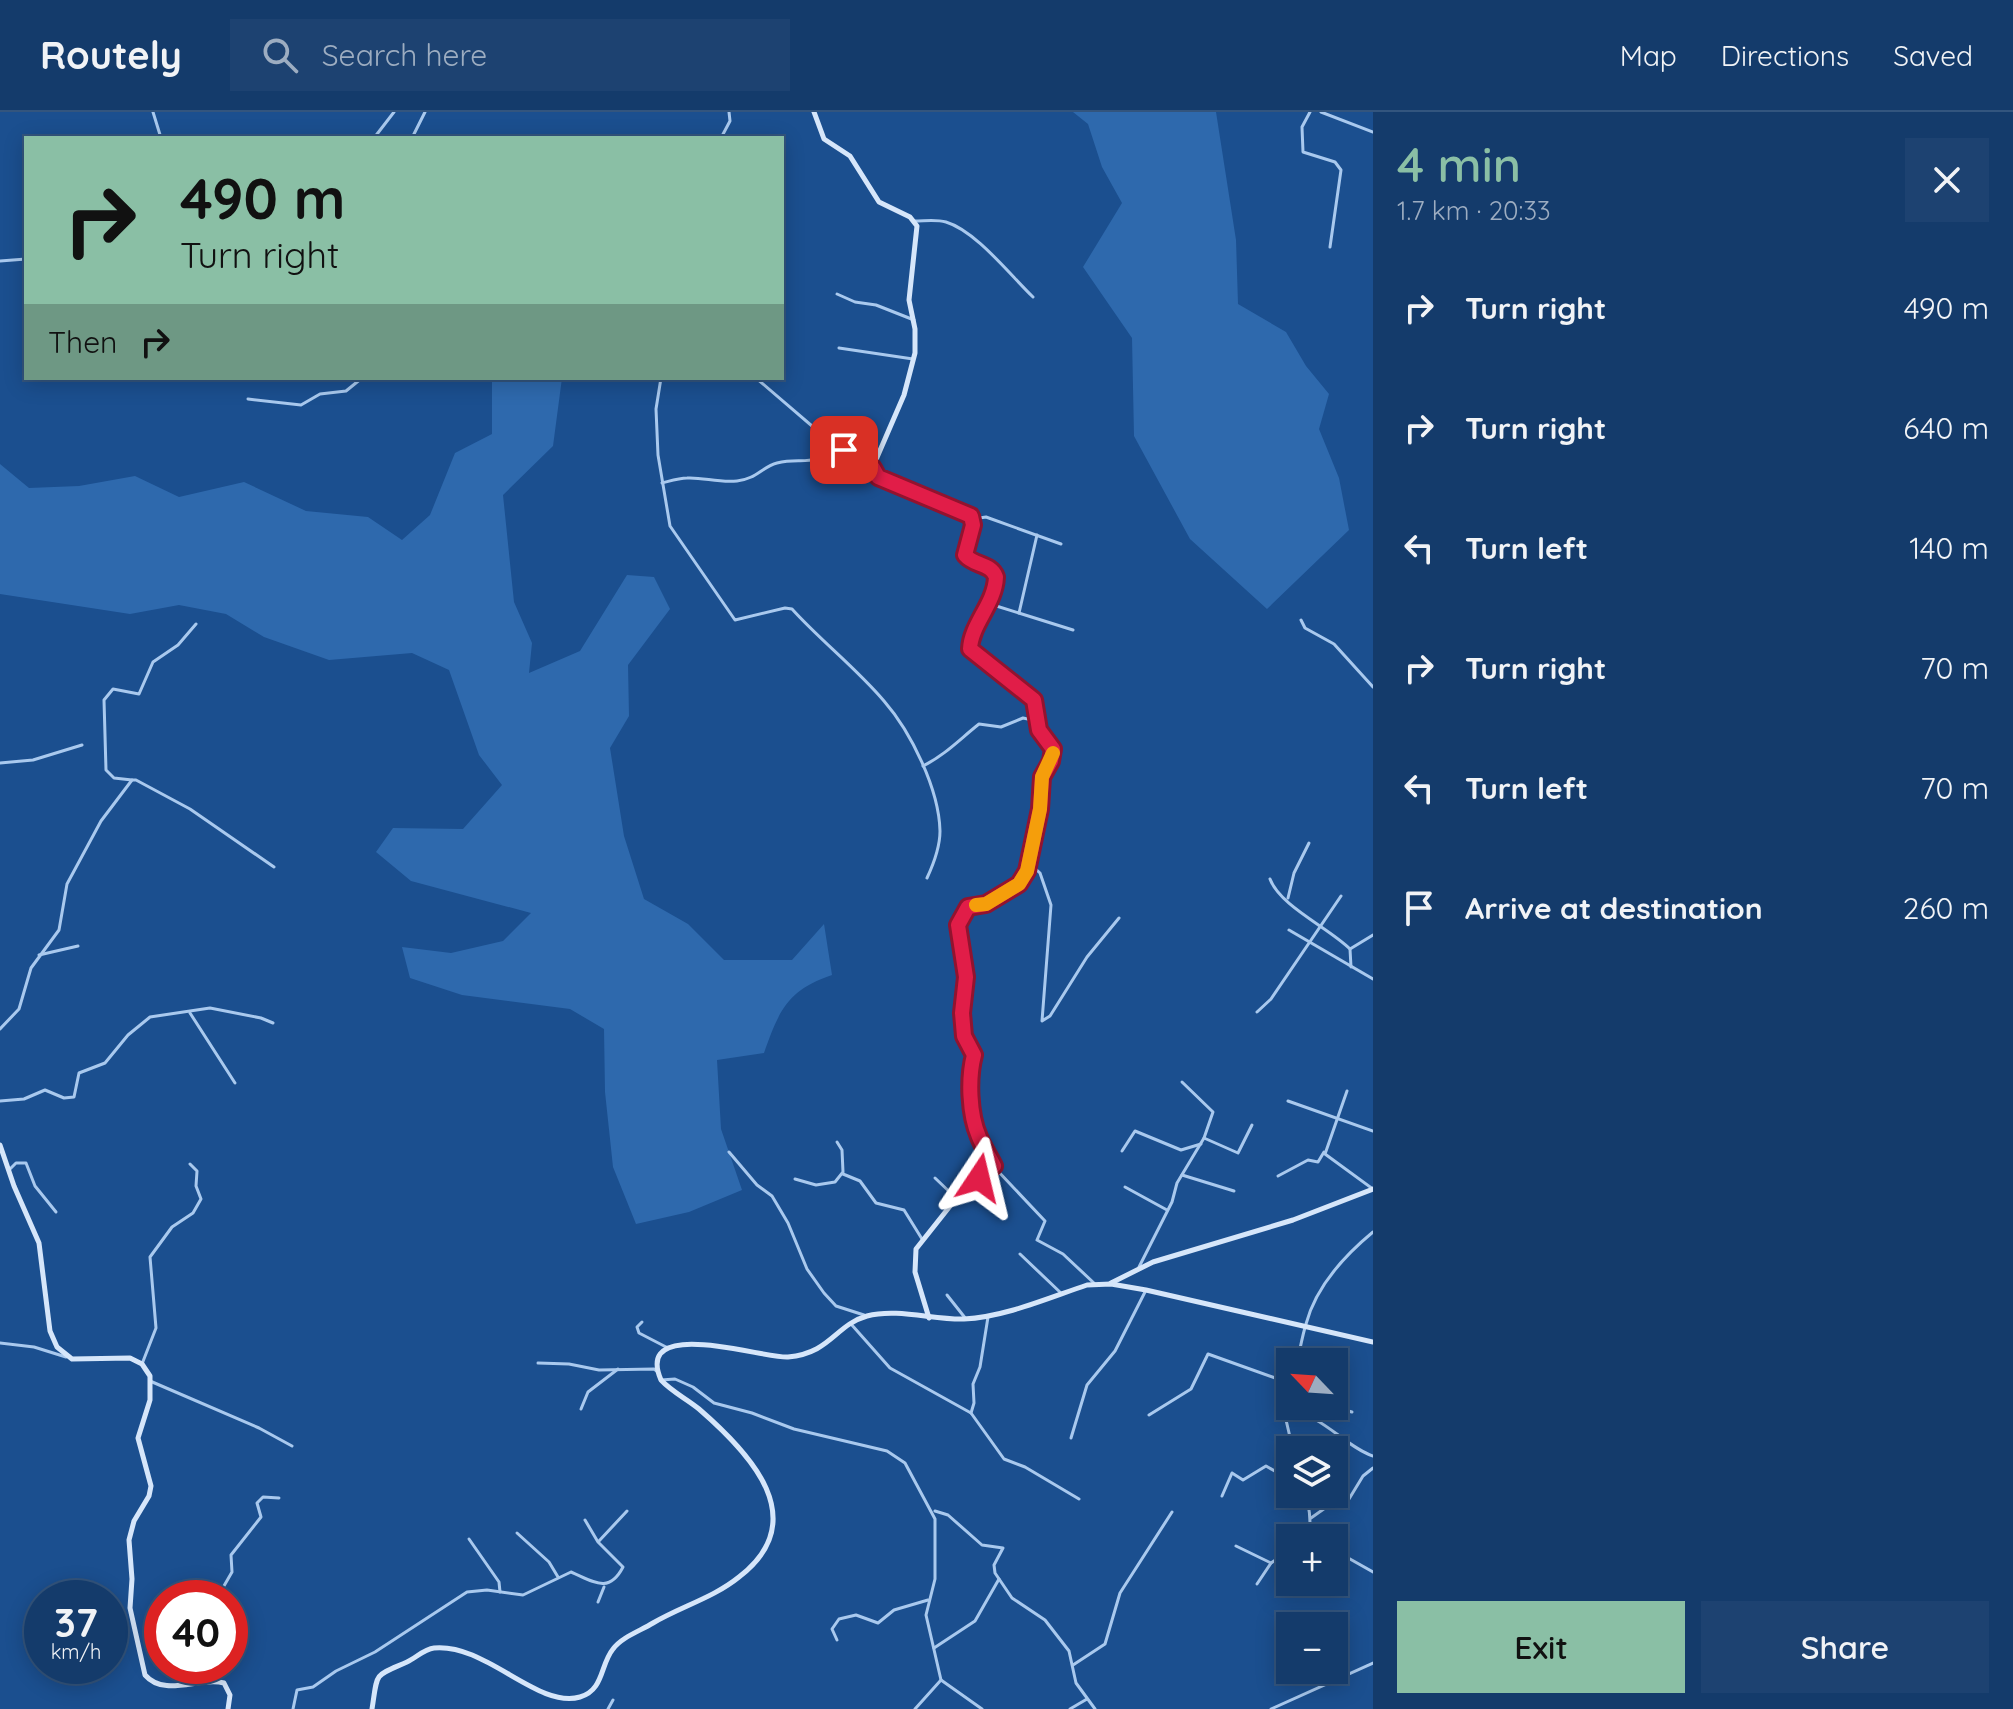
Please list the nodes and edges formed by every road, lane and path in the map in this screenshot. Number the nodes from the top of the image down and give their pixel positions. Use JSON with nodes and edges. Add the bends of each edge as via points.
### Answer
{"nodes":[{"id":1,"x":153,"y":112,"type":"edge"},
{"id":2,"x":394,"y":112,"type":"edge"},
{"id":3,"x":425,"y":112,"type":"edge"},
{"id":4,"x":729,"y":112,"type":"edge"},
{"id":5,"x":814,"y":112,"type":"edge"},
{"id":6,"x":1310,"y":112,"type":"edge"},
{"id":7,"x":1321,"y":112,"type":"edge"},
{"id":8,"x":1373,"y":125,"type":"edge"},
{"id":9,"x":1366,"y":129,"type":"junction"},
{"id":10,"x":1373,"y":132,"type":"edge"},
{"id":11,"x":160,"y":136,"type":"edge"},
{"id":12,"x":376,"y":136,"type":"edge"},
{"id":13,"x":413,"y":136,"type":"edge"},
{"id":14,"x":722,"y":136,"type":"edge"},
{"id":15,"x":914,"y":221,"type":"junction"},
{"id":16,"x":1330,"y":247,"type":"dead end"},
{"id":17,"x":24,"y":259,"type":"edge"},
{"id":18,"x":0,"y":261,"type":"edge"},
{"id":19,"x":837,"y":294,"type":"dead end"},
{"id":20,"x":1033,"y":297,"type":"dead end"},
{"id":21,"x":914,"y":320,"type":"junction"},
{"id":22,"x":839,"y":348,"type":"dead end"},
{"id":23,"x":913,"y":359,"type":"junction"},
{"id":24,"x":361,"y":380,"type":"edge"},
{"id":25,"x":661,"y":380,"type":"edge"},
{"id":26,"x":758,"y":380,"type":"edge"},
{"id":27,"x":248,"y":399,"type":"dead end"},
{"id":28,"x":833,"y":443,"type":"junction"},
{"id":29,"x":873,"y":468,"type":"junction"},
{"id":30,"x":662,"y":483,"type":"junction"},
{"id":31,"x":973,"y":519,"type":"junction"},
{"id":32,"x":1037,"y":535,"type":"junction"},
{"id":33,"x":1061,"y":544,"type":"dead end"},
{"id":34,"x":990,"y":604,"type":"junction"},
{"id":35,"x":1019,"y":613,"type":"junction"},
{"id":36,"x":1301,"y":620,"type":"dead end"},
{"id":37,"x":196,"y":624,"type":"dead end"},
{"id":38,"x":1073,"y":630,"type":"dead end"},
{"id":39,"x":1373,"y":687,"type":"edge"},
{"id":40,"x":1038,"y":722,"type":"junction"},
{"id":41,"x":82,"y":745,"type":"dead end"},
{"id":42,"x":0,"y":763,"type":"edge"},
{"id":43,"x":923,"y":766,"type":"junction"},
{"id":44,"x":132,"y":780,"type":"junction"},
{"id":45,"x":1309,"y":843,"type":"dead end"},
{"id":46,"x":1029,"y":863,"type":"junction"},
{"id":47,"x":274,"y":867,"type":"dead end"},
{"id":48,"x":927,"y":878,"type":"dead end"},
{"id":49,"x":1270,"y":879,"type":"dead end"},
{"id":50,"x":1341,"y":896,"type":"dead end"},
{"id":51,"x":1287,"y":900,"type":"junction"},
{"id":52,"x":1119,"y":918,"type":"dead end"},
{"id":53,"x":1321,"y":925,"type":"junction"},
{"id":54,"x":1289,"y":930,"type":"dead end"},
{"id":55,"x":1373,"y":935,"type":"edge"},
{"id":56,"x":1308,"y":944,"type":"junction"},
{"id":57,"x":78,"y":946,"type":"dead end"},
{"id":58,"x":1350,"y":949,"type":"junction"},
{"id":59,"x":39,"y":955,"type":"junction"},
{"id":60,"x":1351,"y":967,"type":"junction"},
{"id":61,"x":1373,"y":979,"type":"edge"},
{"id":62,"x":189,"y":1012,"type":"junction"},
{"id":63,"x":1257,"y":1012,"type":"dead end"},
{"id":64,"x":273,"y":1023,"type":"dead end"},
{"id":65,"x":0,"y":1029,"type":"edge"},
{"id":66,"x":1182,"y":1082,"type":"dead end"},
{"id":67,"x":235,"y":1083,"type":"dead end"},
{"id":68,"x":1347,"y":1091,"type":"dead end"},
{"id":69,"x":0,"y":1101,"type":"edge"},
{"id":70,"x":1288,"y":1101,"type":"dead end"},
{"id":71,"x":1337,"y":1120,"type":"junction"},
{"id":72,"x":1252,"y":1125,"type":"dead end"},
{"id":73,"x":1373,"y":1131,"type":"edge"},
{"id":74,"x":1204,"y":1138,"type":"junction"},
{"id":75,"x":837,"y":1142,"type":"dead end"},
{"id":76,"x":1201,"y":1144,"type":"junction"},
{"id":77,"x":0,"y":1145,"type":"edge"},
{"id":78,"x":1122,"y":1151,"type":"dead end"},
{"id":79,"x":729,"y":1152,"type":"dead end"},
{"id":80,"x":1324,"y":1152,"type":"junction"},
{"id":81,"x":190,"y":1164,"type":"dead end"},
{"id":82,"x":994,"y":1166,"type":"junction"},
{"id":83,"x":9,"y":1170,"type":"junction"},
{"id":84,"x":843,"y":1174,"type":"junction"},
{"id":85,"x":1182,"y":1175,"type":"junction"},
{"id":86,"x":1278,"y":1176,"type":"dead end"},
{"id":87,"x":935,"y":1178,"type":"dead end"},
{"id":88,"x":795,"y":1179,"type":"dead end"},
{"id":89,"x":1125,"y":1187,"type":"dead end"},
{"id":90,"x":1373,"y":1189,"type":"edge"},
{"id":91,"x":1234,"y":1191,"type":"dead end"},
{"id":92,"x":956,"y":1198,"type":"junction"},
{"id":93,"x":1167,"y":1210,"type":"junction"},
{"id":94,"x":56,"y":1212,"type":"dead end"},
{"id":95,"x":1373,"y":1232,"type":"edge"},
{"id":96,"x":922,"y":1239,"type":"junction"},
{"id":97,"x":1020,"y":1254,"type":"dead end"},
{"id":98,"x":1137,"y":1269,"type":"junction"},
{"id":99,"x":1095,"y":1284,"type":"junction"},
{"id":100,"x":1111,"y":1284,"type":"junction"},
{"id":101,"x":1146,"y":1290,"type":"junction"},
{"id":102,"x":1062,"y":1294,"type":"junction"},
{"id":103,"x":947,"y":1295,"type":"dead end"},
{"id":104,"x":868,"y":1316,"type":"junction"},
{"id":105,"x":988,"y":1317,"type":"junction"},
{"id":106,"x":929,"y":1318,"type":"junction"},
{"id":107,"x":966,"y":1319,"type":"junction"},
{"id":108,"x":642,"y":1322,"type":"dead end"},
{"id":109,"x":851,"y":1324,"type":"junction"},
{"id":110,"x":1305,"y":1325,"type":"junction"},
{"id":111,"x":1373,"y":1342,"type":"edge"},
{"id":112,"x":0,"y":1343,"type":"edge"},
{"id":113,"x":668,"y":1348,"type":"junction"},
{"id":114,"x":1300,"y":1348,"type":"edge"},
{"id":115,"x":66,"y":1357,"type":"junction"},
{"id":116,"x":538,"y":1363,"type":"dead end"},
{"id":117,"x":142,"y":1364,"type":"junction"},
{"id":118,"x":618,"y":1369,"type":"junction"},
{"id":119,"x":658,"y":1372,"type":"junction"},
{"id":120,"x":1276,"y":1376,"type":"edge"},
{"id":121,"x":661,"y":1380,"type":"junction"},
{"id":122,"x":150,"y":1381,"type":"junction"},
{"id":123,"x":581,"y":1409,"type":"dead end"},
{"id":124,"x":1348,"y":1411,"type":"edge"},
{"id":125,"x":1352,"y":1412,"type":"dead end"},
{"id":126,"x":971,"y":1413,"type":"junction"},
{"id":127,"x":1149,"y":1415,"type":"dead end"},
{"id":128,"x":1309,"y":1420,"type":"edge"},
{"id":129,"x":1071,"y":1438,"type":"dead end"},
{"id":130,"x":292,"y":1446,"type":"dead end"},
{"id":131,"x":1373,"y":1456,"type":"edge"},
{"id":132,"x":1373,"y":1468,"type":"edge"},
{"id":133,"x":1276,"y":1472,"type":"edge"},
{"id":134,"x":1222,"y":1496,"type":"dead end"},
{"id":135,"x":279,"y":1498,"type":"dead end"},
{"id":136,"x":1079,"y":1499,"type":"dead end"},
{"id":137,"x":1310,"y":1508,"type":"edge"},
{"id":138,"x":627,"y":1511,"type":"dead end"},
{"id":139,"x":932,"y":1511,"type":"junction"},
{"id":140,"x":1172,"y":1512,"type":"dead end"},
{"id":141,"x":1311,"y":1518,"type":"junction"},
{"id":142,"x":585,"y":1520,"type":"dead end"},
{"id":143,"x":1309,"y":1524,"type":"edge"},
{"id":144,"x":517,"y":1533,"type":"dead end"},
{"id":145,"x":469,"y":1539,"type":"dead end"},
{"id":146,"x":598,"y":1542,"type":"junction"},
{"id":147,"x":1236,"y":1546,"type":"dead end"},
{"id":148,"x":1348,"y":1558,"type":"edge"},
{"id":149,"x":1276,"y":1560,"type":"edge"},
{"id":150,"x":1271,"y":1563,"type":"junction"},
{"id":151,"x":1373,"y":1572,"type":"edge"},
{"id":152,"x":558,"y":1577,"type":"junction"},
{"id":153,"x":999,"y":1579,"type":"junction"},
{"id":154,"x":227,"y":1580,"type":"edge"},
{"id":155,"x":1257,"y":1584,"type":"dead end"},
{"id":156,"x":604,"y":1585,"type":"junction"},
{"id":157,"x":500,"y":1592,"type":"junction"},
{"id":158,"x":928,"y":1600,"type":"junction"},
{"id":159,"x":598,"y":1602,"type":"dead end"},
{"id":160,"x":837,"y":1640,"type":"dead end"},
{"id":161,"x":934,"y":1648,"type":"junction"},
{"id":162,"x":1373,"y":1663,"type":"edge"},
{"id":163,"x":1073,"y":1665,"type":"junction"},
{"id":164,"x":941,"y":1680,"type":"junction"},
{"id":165,"x":179,"y":1686,"type":"joint"},
{"id":166,"x":1087,"y":1699,"type":"junction"},
{"id":167,"x":613,"y":1700,"type":"dead end"},
{"id":168,"x":228,"y":1709,"type":"edge"},
{"id":169,"x":293,"y":1709,"type":"edge"},
{"id":170,"x":372,"y":1709,"type":"edge"},
{"id":171,"x":608,"y":1709,"type":"edge"},
{"id":172,"x":915,"y":1709,"type":"edge"},
{"id":173,"x":982,"y":1709,"type":"edge"},
{"id":174,"x":1070,"y":1709,"type":"edge"},
{"id":175,"x":1095,"y":1709,"type":"edge"},
{"id":176,"x":1271,"y":1709,"type":"edge"}],
"edges":[{"from":1,"to":11,"type":"street"},
{"from":2,"to":12,"type":"street"},
{"from":3,"to":13,"type":"street"},
{"from":4,"to":14,"type":"street"},
{"from":5,"to":15,"type":"main road","via":[[824,139],[850,156],[879,202]]},
{"from":6,"to":16,"type":"street","via":[[1302,127],[1303,152],[1335,162],[1341,170]]},
{"from":7,"to":9,"type":"street"},
{"from":8,"to":9,"type":"street"},
{"from":9,"to":10,"type":"street"},
{"from":15,"to":20,"type":"street","via":[[954,225],[973,237]]},
{"from":15,"to":21,"type":"main road","via":[[909,300]]},
{"from":17,"to":18,"type":"street"},
{"from":19,"to":21,"type":"street"},
{"from":21,"to":23,"type":"main road"},
{"from":22,"to":23,"type":"street"},
{"from":23,"to":29,"type":"main road"},
{"from":24,"to":27,"type":"street","via":[[346,391],[320,394],[301,405]]},
{"from":25,"to":30,"type":"street","via":[[656,409]]},
{"from":26,"to":28,"type":"street"},
{"from":28,"to":29,"type":"street"},
{"from":28,"to":30,"type":"street","via":[[820,458],[776,463],[740,481],[688,477]]},
{"from":29,"to":31,"type":"main road","via":[[878,477]]},
{"from":30,"to":43,"type":"street","via":[[670,526],[735,620],[792,609],[886,703]]},
{"from":31,"to":32,"type":"street","via":[[986,517]]},
{"from":31,"to":34,"type":"main road","via":[[965,555],[994,572]]},
{"from":32,"to":33,"type":"street"},
{"from":32,"to":35,"type":"street"},
{"from":34,"to":35,"type":"street"},
{"from":34,"to":40,"type":"main road","via":[[970,649],[1034,700]]},
{"from":35,"to":38,"type":"street"},
{"from":36,"to":39,"type":"street","via":[[1305,628],[1334,644]]},
{"from":37,"to":44,"type":"street","via":[[153,662],[139,694],[113,689],[104,700],[106,770],[114,778]]},
{"from":40,"to":43,"type":"street","via":[[1023,718],[1001,727],[979,724],[946,754]]},
{"from":40,"to":46,"type":"main road","via":[[1053,755],[1042,777]]},
{"from":41,"to":42,"type":"street","via":[[33,760]]},
{"from":43,"to":48,"type":"street","via":[[940,832]]},
{"from":44,"to":47,"type":"street","via":[[190,809]]},
{"from":44,"to":59,"type":"street","via":[[101,821],[65,891],[59,930]]},
{"from":45,"to":51,"type":"street"},
{"from":46,"to":52,"type":"street","via":[[1040,873],[1051,905],[1042,1021]]},
{"from":46,"to":82,"type":"main road","via":[[1019,884],[986,904],[968,907],[958,925],[966,977],[964,1036],[974,1055],[969,1076],[975,1120]]},
{"from":49,"to":51,"type":"street"},
{"from":50,"to":53,"type":"street"},
{"from":51,"to":53,"type":"street"},
{"from":53,"to":56,"type":"street"},
{"from":53,"to":58,"type":"street"},
{"from":54,"to":56,"type":"street"},
{"from":55,"to":58,"type":"street"},
{"from":56,"to":60,"type":"street"},
{"from":56,"to":63,"type":"street"},
{"from":57,"to":59,"type":"street"},
{"from":58,"to":60,"type":"street"},
{"from":59,"to":65,"type":"street","via":[[19,1009]]},
{"from":60,"to":61,"type":"street"},
{"from":62,"to":64,"type":"street","via":[[210,1008]]},
{"from":62,"to":67,"type":"street"},
{"from":62,"to":69,"type":"street","via":[[145,1019],[109,1060],[79,1073],[71,1098],[45,1090]]},
{"from":66,"to":74,"type":"street","via":[[1212,1109]]},
{"from":68,"to":71,"type":"street"},
{"from":70,"to":71,"type":"street"},
{"from":71,"to":73,"type":"street"},
{"from":71,"to":80,"type":"street"},
{"from":72,"to":74,"type":"street","via":[[1238,1153]]},
{"from":74,"to":76,"type":"street"},
{"from":75,"to":84,"type":"street"},
{"from":76,"to":78,"type":"street","via":[[1181,1150],[1135,1131]]},
{"from":76,"to":85,"type":"street"},
{"from":77,"to":83,"type":"main road"},
{"from":79,"to":104,"type":"street","via":[[772,1196],[807,1269],[834,1304]]},
{"from":80,"to":86,"type":"street","via":[[1318,1162],[1308,1160]]},
{"from":80,"to":90,"type":"street"},
{"from":81,"to":117,"type":"street","via":[[197,1171],[201,1199],[150,1257],[156,1331]]},
{"from":82,"to":92,"type":"main road"},
{"from":82,"to":99,"type":"street","via":[[1045,1221],[1037,1240],[1063,1254]]},
{"from":83,"to":94,"type":"street","via":[[26,1163],[35,1186]]},
{"from":83,"to":115,"type":"main road","via":[[39,1243],[50,1331]]},
{"from":84,"to":88,"type":"street","via":[[823,1186]]},
{"from":84,"to":96,"type":"street","via":[[860,1181],[876,1203],[904,1210]]},
{"from":85,"to":91,"type":"street"},
{"from":85,"to":93,"type":"street"},
{"from":87,"to":92,"type":"street"},
{"from":89,"to":93,"type":"street"},
{"from":90,"to":98,"type":"main road"},
{"from":92,"to":96,"type":"main road"},
{"from":93,"to":98,"type":"street"},
{"from":95,"to":110,"type":"street","via":[[1347,1253]]},
{"from":96,"to":106,"type":"main road","via":[[914,1264]]},
{"from":97,"to":102,"type":"street"},
{"from":98,"to":100,"type":"main road"},
{"from":99,"to":100,"type":"main road"},
{"from":99,"to":102,"type":"main road"},
{"from":100,"to":101,"type":"main road"},
{"from":101,"to":110,"type":"main road"},
{"from":101,"to":129,"type":"street","via":[[1115,1351],[1087,1385]]},
{"from":102,"to":105,"type":"main road"},
{"from":103,"to":107,"type":"street"},
{"from":104,"to":106,"type":"main road"},
{"from":104,"to":109,"type":"main road"},
{"from":105,"to":107,"type":"main road"},
{"from":105,"to":126,"type":"street"},
{"from":106,"to":107,"type":"main road"},
{"from":108,"to":113,"type":"street","via":[[639,1333]]},
{"from":109,"to":113,"type":"main road","via":[[821,1349],[784,1357],[692,1342]]},
{"from":109,"to":126,"type":"street","via":[[890,1368]]},
{"from":110,"to":111,"type":"main road"},
{"from":110,"to":114,"type":"street"},
{"from":112,"to":115,"type":"street"},
{"from":113,"to":119,"type":"main road","via":[[658,1361]]},
{"from":115,"to":117,"type":"main road","via":[[123,1357]]},
{"from":116,"to":118,"type":"street"},
{"from":117,"to":122,"type":"main road"},
{"from":118,"to":119,"type":"street"},
{"from":118,"to":123,"type":"street","via":[[588,1392]]},
{"from":119,"to":121,"type":"main road"},
{"from":120,"to":127,"type":"street","via":[[1208,1354],[1191,1389]]},
{"from":121,"to":139,"type":"street","via":[[675,1379],[714,1403],[794,1429],[887,1451],[905,1463]]},
{"from":121,"to":170,"type":"main road","via":[[708,1418],[764,1480],[773,1525],[759,1559],[720,1591],[615,1646],[599,1683],[580,1697],[554,1698],[483,1659],[432,1648],[380,1672]]},
{"from":122,"to":130,"type":"street"},
{"from":122,"to":165,"type":"main road","via":[[138,1438],[151,1486],[129,1540],[130,1608],[147,1679]]},
{"from":124,"to":125,"type":"street"},
{"from":126,"to":136,"type":"street","via":[[1004,1459]]},
{"from":128,"to":131,"type":"street","via":[[1330,1427],[1356,1450]]},
{"from":132,"to":141,"type":"street","via":[[1351,1497]]},
{"from":133,"to":134,"type":"street","via":[[1266,1466],[1243,1480],[1232,1473]]},
{"from":135,"to":154,"type":"street","via":[[263,1497],[257,1503],[261,1517],[231,1555]]},
{"from":137,"to":141,"type":"street"},
{"from":138,"to":146,"type":"street"},
{"from":139,"to":153,"type":"street","via":[[948,1515],[982,1545],[1003,1548],[993,1570]]},
{"from":139,"to":158,"type":"street","via":[[937,1554]]},
{"from":140,"to":163,"type":"street","via":[[1120,1593],[1105,1644]]},
{"from":141,"to":143,"type":"street"},
{"from":142,"to":146,"type":"street"},
{"from":144,"to":152,"type":"street"},
{"from":145,"to":157,"type":"street","via":[[499,1582]]},
{"from":146,"to":156,"type":"street","via":[[623,1567]]},
{"from":147,"to":150,"type":"street"},
{"from":148,"to":151,"type":"street"},
{"from":149,"to":150,"type":"street"},
{"from":150,"to":155,"type":"street"},
{"from":152,"to":156,"type":"street","via":[[571,1572]]},
{"from":152,"to":157,"type":"street","via":[[523,1595]]},
{"from":153,"to":161,"type":"street","via":[[975,1621]]},
{"from":153,"to":163,"type":"street","via":[[1012,1598],[1045,1620]]},
{"from":156,"to":159,"type":"street"},
{"from":157,"to":169,"type":"street","via":[[461,1595],[375,1652],[313,1687],[297,1690]]},
{"from":158,"to":160,"type":"street","via":[[894,1610],[878,1623],[856,1615],[839,1619],[832,1629]]},
{"from":158,"to":161,"type":"street"},
{"from":161,"to":164,"type":"street"},
{"from":162,"to":176,"type":"street"},
{"from":163,"to":166,"type":"street","via":[[1076,1683]]},
{"from":164,"to":172,"type":"street"},
{"from":164,"to":173,"type":"street"},
{"from":165,"to":168,"type":"main road","via":[[224,1683],[230,1695]]},
{"from":166,"to":174,"type":"street"},
{"from":166,"to":175,"type":"street"},
{"from":167,"to":171,"type":"street"}]}
